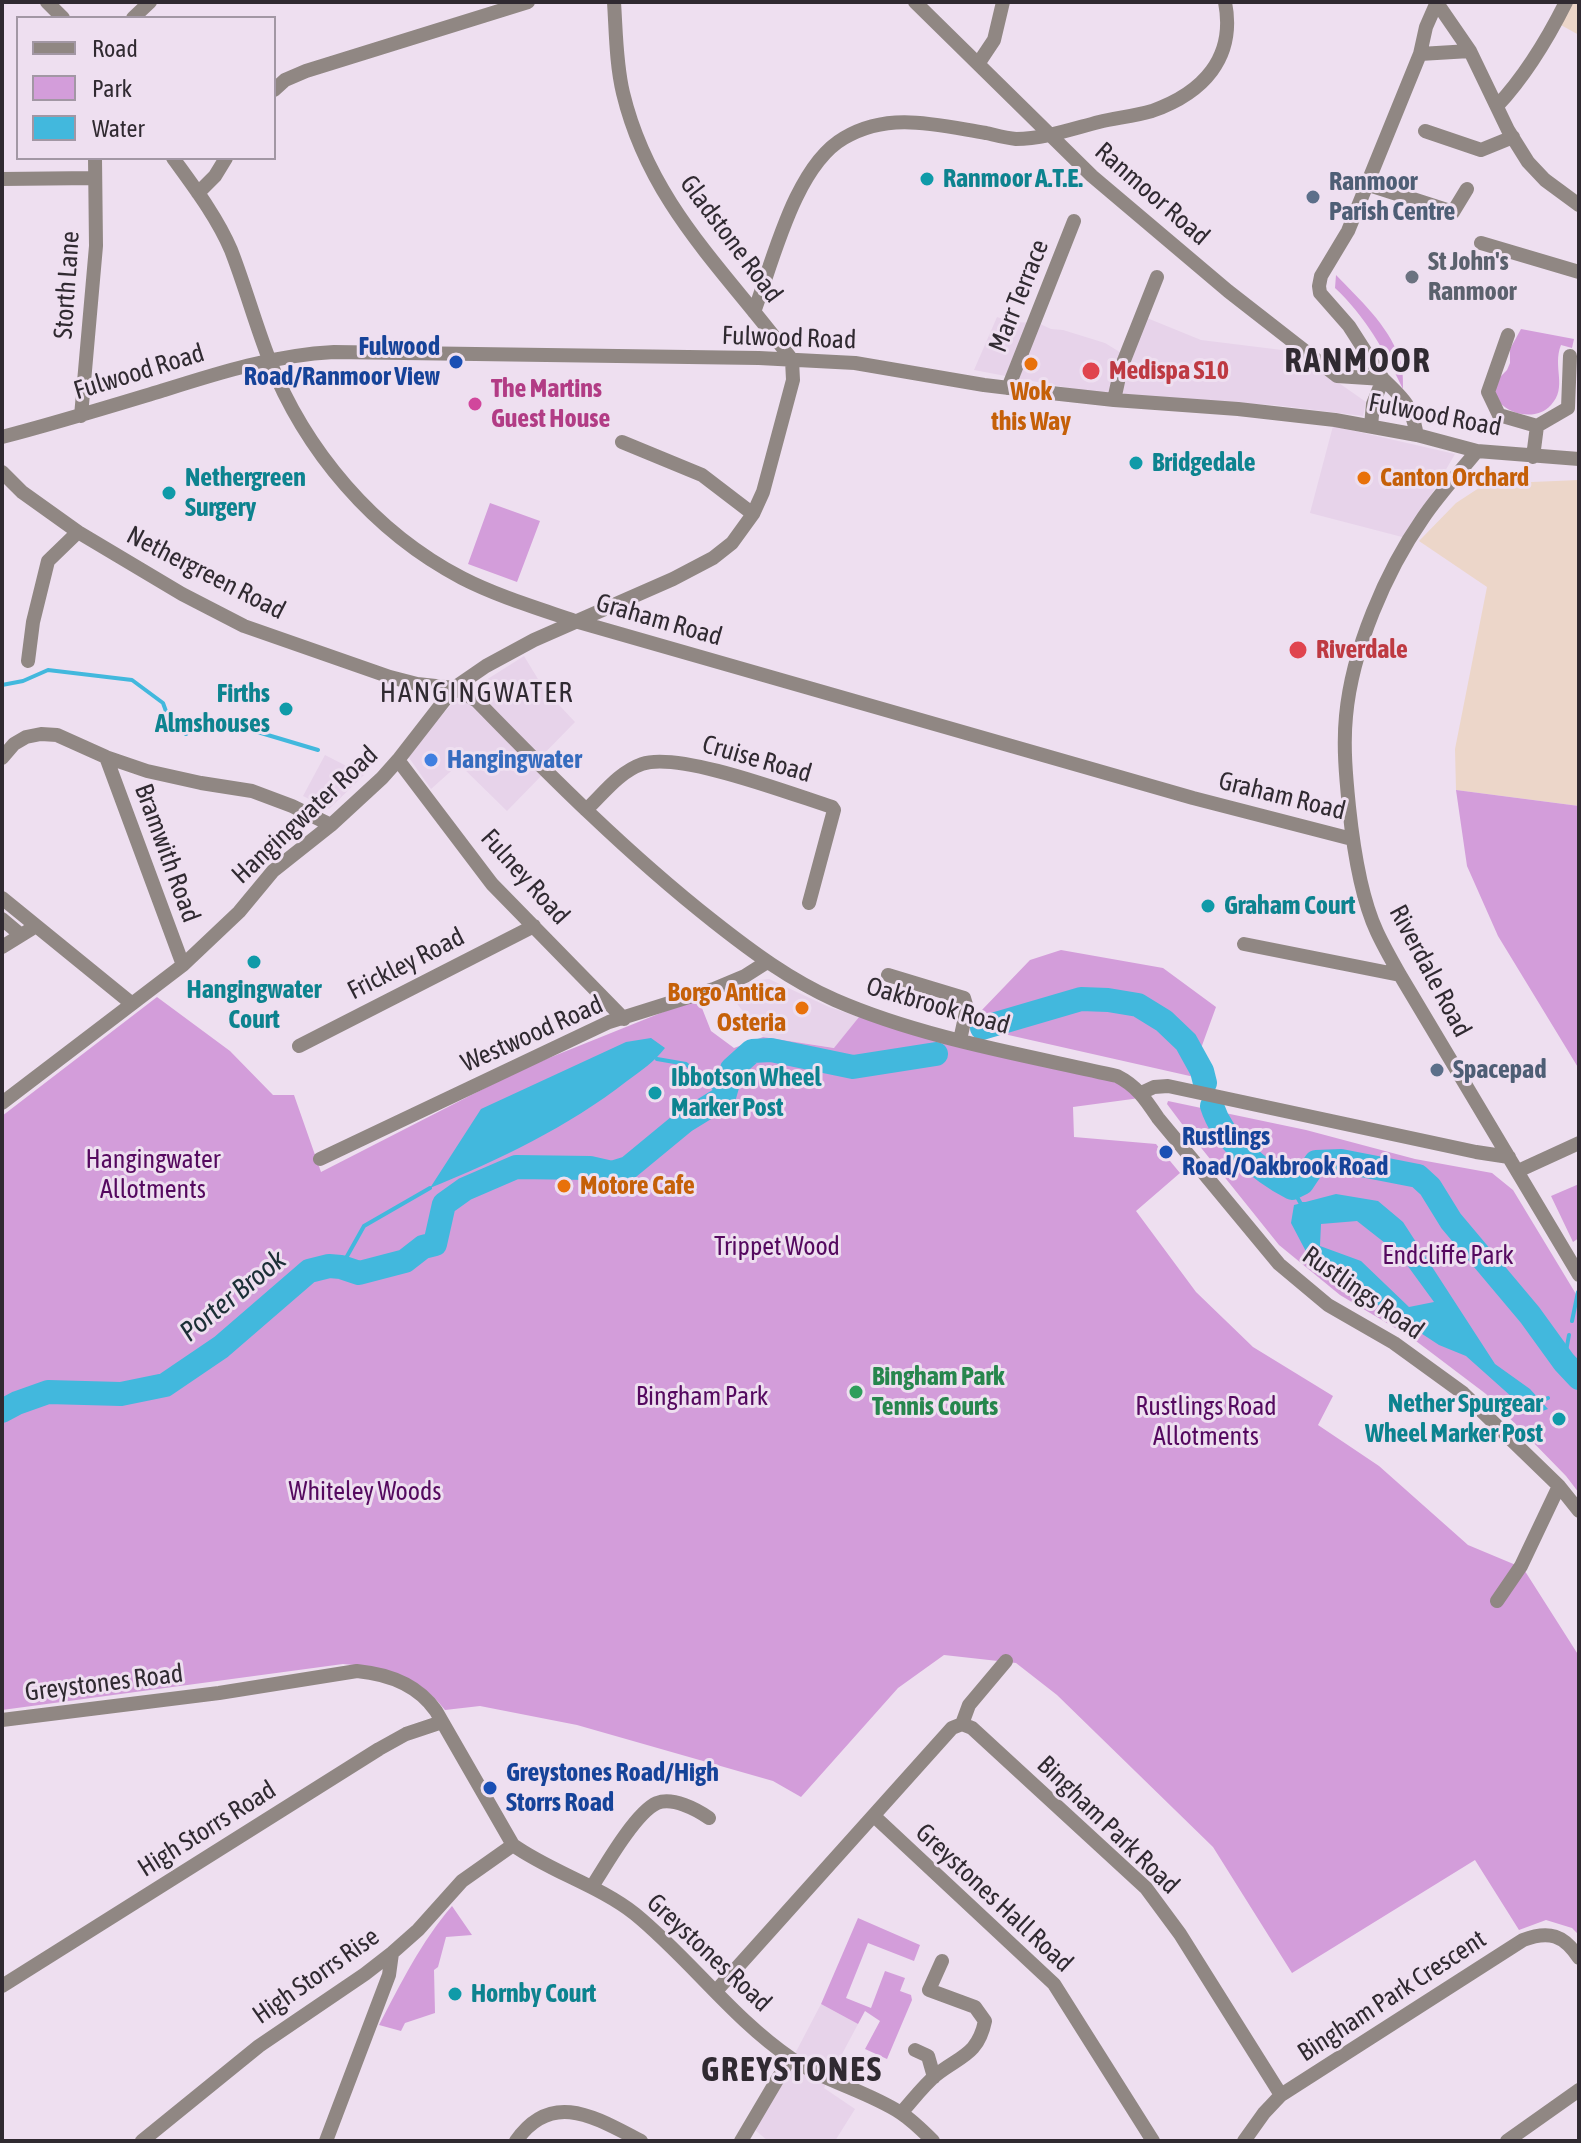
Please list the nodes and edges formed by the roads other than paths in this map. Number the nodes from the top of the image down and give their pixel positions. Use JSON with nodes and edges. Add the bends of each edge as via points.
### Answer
{"nodes":[{"id":1,"x":150,"y":2,"type":"edge"},
{"id":2,"x":528,"y":2,"type":"edge"},
{"id":3,"x":614,"y":2,"type":"edge"},
{"id":4,"x":915,"y":2,"type":"edge"},
{"id":5,"x":1003,"y":2,"type":"edge"},
{"id":6,"x":1225,"y":2,"type":"edge"},
{"id":7,"x":1437,"y":2,"type":"edge"},
{"id":8,"x":1566,"y":2,"type":"edge"},
{"id":9,"x":135,"y":16,"type":"edge"},
{"id":10,"x":1470,"y":51,"type":"junction"},
{"id":11,"x":1420,"y":54,"type":"junction"},
{"id":12,"x":978,"y":64,"type":"junction"},
{"id":13,"x":276,"y":88,"type":"edge"},
{"id":14,"x":1497,"y":106,"type":"junction"},
{"id":15,"x":1425,"y":131,"type":"dead end"},
{"id":16,"x":1049,"y":134,"type":"junction"},
{"id":17,"x":1513,"y":137,"type":"junction"},
{"id":18,"x":95,"y":160,"type":"edge"},
{"id":19,"x":174,"y":160,"type":"edge"},
{"id":20,"x":225,"y":160,"type":"edge"},
{"id":21,"x":95,"y":178,"type":"junction"},
{"id":22,"x":2,"y":179,"type":"edge"},
{"id":23,"x":1366,"y":184,"type":"junction"},
{"id":24,"x":1467,"y":189,"type":"dead end"},
{"id":25,"x":198,"y":193,"type":"junction"},
{"id":26,"x":1579,"y":205,"type":"edge"},
{"id":27,"x":1074,"y":221,"type":"dead end"},
{"id":28,"x":1481,"y":243,"type":"dead end"},
{"id":29,"x":1579,"y":272,"type":"edge"},
{"id":30,"x":1157,"y":277,"type":"dead end"},
{"id":31,"x":754,"y":312,"type":"junction"},
{"id":32,"x":1508,"y":335,"type":"dead end"},
{"id":33,"x":1570,"y":356,"type":"dead end"},
{"id":34,"x":269,"y":359,"type":"junction"},
{"id":35,"x":792,"y":360,"type":"junction"},
{"id":36,"x":1383,"y":379,"type":"junction"},
{"id":37,"x":1008,"y":388,"type":"junction"},
{"id":38,"x":1114,"y":400,"type":"junction"},
{"id":39,"x":81,"y":416,"type":"junction"},
{"id":40,"x":1371,"y":426,"type":"junction"},
{"id":41,"x":1537,"y":426,"type":"junction"},
{"id":42,"x":1417,"y":435,"type":"junction"},
{"id":43,"x":2,"y":437,"type":"edge"},
{"id":44,"x":622,"y":442,"type":"dead end"},
{"id":45,"x":1477,"y":451,"type":"junction"},
{"id":46,"x":1533,"y":457,"type":"junction"},
{"id":47,"x":1579,"y":459,"type":"edge"},
{"id":48,"x":2,"y":472,"type":"edge"},
{"id":49,"x":753,"y":514,"type":"junction"},
{"id":50,"x":78,"y":532,"type":"junction"},
{"id":51,"x":575,"y":621,"type":"junction"},
{"id":52,"x":28,"y":661,"type":"dead end"},
{"id":53,"x":454,"y":688,"type":"junction"},
{"id":54,"x":106,"y":757,"type":"junction"},
{"id":55,"x":2,"y":758,"type":"edge"},
{"id":56,"x":398,"y":760,"type":"junction"},
{"id":57,"x":586,"y":810,"type":"junction"},
{"id":58,"x":331,"y":825,"type":"junction"},
{"id":59,"x":1352,"y":839,"type":"junction"},
{"id":60,"x":2,"y":898,"type":"edge"},
{"id":61,"x":809,"y":903,"type":"dead end"},
{"id":62,"x":2,"y":919,"type":"edge"},
{"id":63,"x":36,"y":926,"type":"junction"},
{"id":64,"x":534,"y":926,"type":"junction"},
{"id":65,"x":21,"y":935,"type":"junction"},
{"id":66,"x":1244,"y":944,"type":"dead end"},
{"id":67,"x":2,"y":947,"type":"edge"},
{"id":68,"x":767,"y":962,"type":"junction"},
{"id":69,"x":183,"y":965,"type":"junction"},
{"id":70,"x":888,"y":975,"type":"dead end"},
{"id":71,"x":1400,"y":975,"type":"junction"},
{"id":72,"x":131,"y":1003,"type":"junction"},
{"id":73,"x":624,"y":1019,"type":"junction"},
{"id":74,"x":960,"y":1040,"type":"junction"},
{"id":75,"x":299,"y":1046,"type":"dead end"},
{"id":76,"x":1141,"y":1093,"type":"junction"},
{"id":77,"x":2,"y":1103,"type":"edge"},
{"id":78,"x":1579,"y":1143,"type":"edge"},
{"id":79,"x":1509,"y":1157,"type":"junction"},
{"id":80,"x":320,"y":1159,"type":"dead end"},
{"id":81,"x":1518,"y":1171,"type":"junction"},
{"id":82,"x":1579,"y":1275,"type":"edge"},
{"id":83,"x":1559,"y":1486,"type":"junction"},
{"id":84,"x":1579,"y":1511,"type":"edge"},
{"id":85,"x":1497,"y":1601,"type":"dead end"},
{"id":86,"x":1006,"y":1661,"type":"dead end"},
{"id":87,"x":2,"y":1720,"type":"edge"},
{"id":88,"x":442,"y":1722,"type":"junction"},
{"id":89,"x":962,"y":1724,"type":"junction"},
{"id":90,"x":874,"y":1816,"type":"junction"},
{"id":91,"x":709,"y":1818,"type":"dead end"},
{"id":92,"x":513,"y":1845,"type":"junction"},
{"id":93,"x":592,"y":1887,"type":"junction"},
{"id":94,"x":392,"y":1953,"type":"junction"},
{"id":95,"x":1579,"y":1958,"type":"edge"},
{"id":96,"x":942,"y":1961,"type":"dead end"},
{"id":97,"x":2,"y":1986,"type":"edge"},
{"id":98,"x":716,"y":1991,"type":"junction"},
{"id":99,"x":915,"y":2050,"type":"dead end"},
{"id":100,"x":790,"y":2058,"type":"junction"},
{"id":101,"x":934,"y":2077,"type":"junction"},
{"id":102,"x":1579,"y":2090,"type":"edge"},
{"id":103,"x":1281,"y":2095,"type":"junction"},
{"id":104,"x":901,"y":2113,"type":"junction"},
{"id":105,"x":142,"y":2141,"type":"edge"},
{"id":106,"x":326,"y":2141,"type":"edge"},
{"id":107,"x":516,"y":2141,"type":"edge"},
{"id":108,"x":641,"y":2141,"type":"edge"},
{"id":109,"x":741,"y":2141,"type":"edge"},
{"id":110,"x":933,"y":2141,"type":"edge"},
{"id":111,"x":1153,"y":2141,"type":"edge"},
{"id":112,"x":1244,"y":2141,"type":"edge"},
{"id":113,"x":1507,"y":2141,"type":"edge"}],
"edges":[{"from":1,"to":9,"type":"street"},
{"from":2,"to":13,"type":"street","via":[[306,71]]},
{"from":3,"to":31,"type":"street","name":"Gladstone Road","via":[[622,90],[643,155],[669,204]]},
{"from":4,"to":12,"type":"street","name":"Ranmoor Road"},
{"from":5,"to":12,"type":"street","via":[[994,40]]},
{"from":6,"to":16,"type":"street","via":[[1227,40],[1220,60],[1201,83],[1149,112]]},
{"from":7,"to":10,"type":"street"},
{"from":7,"to":11,"type":"street"},
{"from":8,"to":14,"type":"street","via":[[1518,83]]},
{"from":10,"to":11,"type":"street"},
{"from":10,"to":14,"type":"street"},
{"from":11,"to":23,"type":"street"},
{"from":12,"to":16,"type":"street","name":"Ranmoor Road"},
{"from":14,"to":17,"type":"street"},
{"from":15,"to":17,"type":"street","via":[[1481,150]]},
{"from":16,"to":31,"type":"street","via":[[1015,139],[900,121],[842,139],[802,184]]},
{"from":16,"to":36,"type":"street","name":"Ranmoor Road","via":[[1216,281],[1337,376]]},
{"from":17,"to":26,"type":"street","via":[[1545,180]]},
{"from":18,"to":21,"type":"street","name":"Storth Lane"},
{"from":19,"to":25,"type":"street","name":"Graham Road"},
{"from":20,"to":25,"type":"street"},
{"from":21,"to":22,"type":"street"},
{"from":21,"to":39,"type":"street","name":"Storth Lane","via":[[96,246]]},
{"from":23,"to":24,"type":"street","via":[[1453,212]]},
{"from":23,"to":36,"type":"street","via":[[1319,286]]},
{"from":25,"to":34,"type":"street","name":"Graham Road","via":[[230,248]]},
{"from":27,"to":37,"type":"street","name":"Marr Terrace"},
{"from":28,"to":29,"type":"street"},
{"from":30,"to":38,"type":"street"},
{"from":31,"to":35,"type":"street","name":"Gladstone Road"},
{"from":32,"to":41,"type":"street","via":[[1488,392],[1499,415]]},
{"from":33,"to":41,"type":"street","via":[[1568,408]]},
{"from":34,"to":35,"type":"street","name":"Fulwood Road","via":[[334,352]]},
{"from":34,"to":39,"type":"street","name":"Fulwood Road"},
{"from":34,"to":51,"type":"street","name":"Graham Road","via":[[310,438],[347,487],[406,542],[462,578]]},
{"from":35,"to":37,"type":"street","name":"Fulwood Road","via":[[855,363]]},
{"from":35,"to":49,"type":"street","name":"Hangingwater Road","via":[[793,380]]},
{"from":36,"to":40,"type":"street"},
{"from":36,"to":42,"type":"street","via":[[1412,411]]},
{"from":37,"to":38,"type":"street","name":"Fulwood Road"},
{"from":38,"to":40,"type":"street","name":"Fulwood Road"},
{"from":39,"to":43,"type":"street","name":"Fulwood Road"},
{"from":40,"to":42,"type":"street","name":"Fulwood Road"},
{"from":41,"to":46,"type":"street"},
{"from":42,"to":45,"type":"street","name":"Fulwood Road"},
{"from":44,"to":49,"type":"street","via":[[702,475]]},
{"from":45,"to":46,"type":"street","name":"Fulwood Road"},
{"from":45,"to":59,"type":"street","name":"Riverdale Road","via":[[1400,555],[1363,640],[1346,715]]},
{"from":46,"to":47,"type":"street","name":"Fulwood Road"},
{"from":48,"to":50,"type":"street","name":"Nethergreen Road"},
{"from":49,"to":51,"type":"street","name":"Hangingwater Road","via":[[713,558]]},
{"from":50,"to":52,"type":"street","via":[[48,561]]},
{"from":50,"to":53,"type":"street","name":"Nethergreen Road","via":[[246,627],[390,677]]},
{"from":51,"to":53,"type":"street","name":"Hangingwater Road"},
{"from":51,"to":59,"type":"street","name":"Graham Road"},
{"from":53,"to":56,"type":"street","name":"Hangingwater Road"},
{"from":53,"to":57,"type":"street","name":"Oakbrook Road","via":[[477,701]]},
{"from":54,"to":55,"type":"street","via":[[57,735],[41,734],[14,744]]},
{"from":54,"to":58,"type":"street","via":[[147,771],[252,791]]},
{"from":54,"to":69,"type":"street","name":"Bramwith Road"},
{"from":56,"to":58,"type":"street","name":"Hangingwater Road"},
{"from":56,"to":64,"type":"street","name":"Fulney Road","via":[[492,884]]},
{"from":57,"to":61,"type":"street","name":"Cruise Road","via":[[623,773],[664,760],[832,807]]},
{"from":57,"to":68,"type":"street","name":"Oakbrook Road","via":[[646,867]]},
{"from":58,"to":69,"type":"street","name":"Hangingwater Road","via":[[273,871]]},
{"from":59,"to":71,"type":"street","name":"Riverdale Road","via":[[1376,931]]},
{"from":60,"to":63,"type":"street"},
{"from":62,"to":65,"type":"street"},
{"from":63,"to":65,"type":"street"},
{"from":63,"to":72,"type":"street"},
{"from":64,"to":73,"type":"street","name":"Fulney Road"},
{"from":64,"to":75,"type":"street","name":"Frickley Road"},
{"from":65,"to":67,"type":"street"},
{"from":66,"to":71,"type":"street"},
{"from":68,"to":73,"type":"street","name":"Westwood Road","via":[[714,989]]},
{"from":68,"to":74,"type":"street","name":"Oakbrook Road","via":[[834,1000]]},
{"from":69,"to":72,"type":"street","name":"Hangingwater Road"},
{"from":70,"to":74,"type":"street","via":[[964,998]]},
{"from":71,"to":79,"type":"street","name":"Riverdale Road"},
{"from":72,"to":77,"type":"street","name":"Hangingwater Road"},
{"from":73,"to":80,"type":"street","name":"Westwood Road"},
{"from":74,"to":76,"type":"street","name":"Oakbrook Road","via":[[1117,1076]]},
{"from":76,"to":79,"type":"street","via":[[1168,1086]]},
{"from":76,"to":83,"type":"street","name":"Rustlings Road","via":[[1279,1264],[1328,1305],[1394,1343],[1463,1393]]},
{"from":78,"to":81,"type":"street"},
{"from":79,"to":81,"type":"street","name":"Riverdale Road"},
{"from":81,"to":82,"type":"street","name":"Riverdale Road"},
{"from":83,"to":84,"type":"street","name":"Rustlings Road"},
{"from":83,"to":85,"type":"street","via":[[1521,1566]]},
{"from":86,"to":89,"type":"street","via":[[969,1705]]},
{"from":87,"to":88,"type":"street","name":"Greystones Road","via":[[357,1671],[377,1673],[416,1691]]},
{"from":88,"to":92,"type":"street","name":"Greystones Road"},
{"from":88,"to":97,"type":"street","name":"High Storrs Road","via":[[379,1749]]},
{"from":89,"to":90,"type":"street","via":[[952,1728]]},
{"from":89,"to":103,"type":"street","name":"Bingham Park Road","via":[[1146,1888]]},
{"from":90,"to":98,"type":"street"},
{"from":90,"to":111,"type":"street","name":"Greystones Hall Road","via":[[1054,1984]]},
{"from":91,"to":93,"type":"street","via":[[698,1810],[659,1801],[644,1811]]},
{"from":92,"to":93,"type":"street","name":"Greystones Road"},
{"from":92,"to":94,"type":"street","name":"High Storrs Rise","via":[[462,1881]]},
{"from":93,"to":98,"type":"street","name":"Greystones Road","via":[[632,1912]]},
{"from":94,"to":105,"type":"street","name":"High Storrs Rise","via":[[259,2046]]},
{"from":94,"to":106,"type":"street","via":[[389,1975]]},
{"from":95,"to":103,"type":"street","name":"Bingham Park Crescent","via":[[1562,1939],[1537,1934],[1523,1940]]},
{"from":96,"to":101,"type":"street","via":[[929,1990],[975,2007],[985,2021],[981,2038],[968,2053]]},
{"from":98,"to":100,"type":"street","name":"Greystones Road"},
{"from":99,"to":101,"type":"street","via":[[928,2056]]},
{"from":100,"to":104,"type":"street","name":"Greystones Road"},
{"from":100,"to":109,"type":"street"},
{"from":101,"to":104,"type":"street"},
{"from":102,"to":113,"type":"street"},
{"from":103,"to":112,"type":"street","name":"Bingham Park Crescent"},
{"from":104,"to":110,"type":"street","name":"Greystones Road"},
{"from":107,"to":108,"type":"street","via":[[540,2116],[563,2111],[581,2112]]}]}
